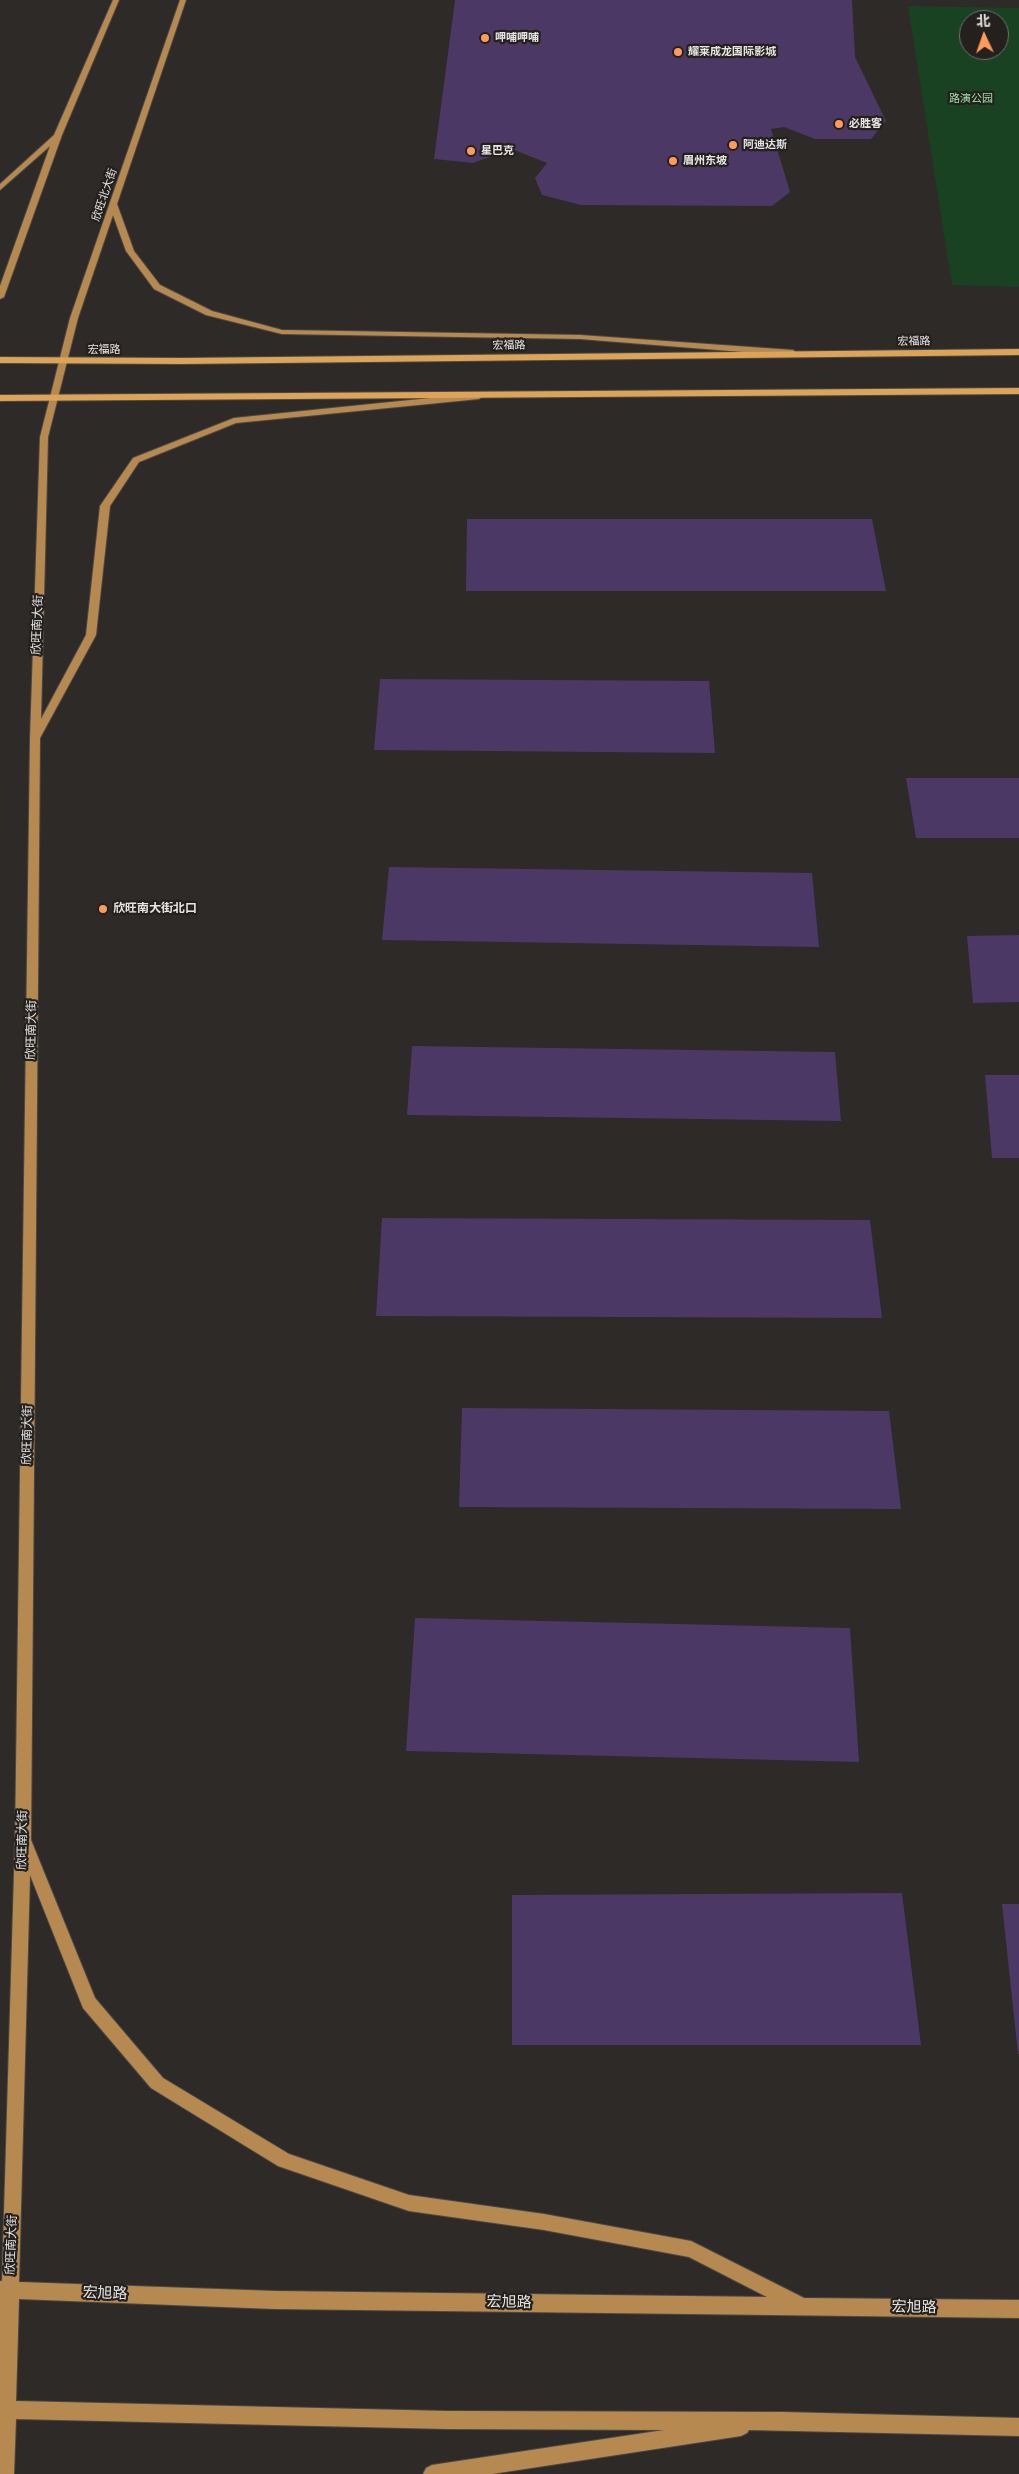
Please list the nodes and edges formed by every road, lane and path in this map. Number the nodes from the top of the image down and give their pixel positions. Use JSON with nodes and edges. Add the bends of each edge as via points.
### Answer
{"nodes":[{"id":1,"x":116,"y":0,"type":"edge"},
{"id":2,"x":183,"y":0,"type":"edge"},
{"id":3,"x":58,"y":135,"type":"junction"},
{"id":4,"x":0,"y":188,"type":"edge"},
{"id":5,"x":114,"y":206,"type":"junction"},
{"id":6,"x":0,"y":297,"type":"edge"},
{"id":7,"x":1019,"y":352,"type":"edge"},
{"id":8,"x":810,"y":354,"type":"junction"},
{"id":9,"x":0,"y":360,"type":"edge"},
{"id":10,"x":62,"y":362,"type":"junction"},
{"id":11,"x":1019,"y":391,"type":"edge"},
{"id":12,"x":504,"y":394,"type":"junction"},
{"id":13,"x":0,"y":398,"type":"edge"},
{"id":14,"x":53,"y":398,"type":"junction"},
{"id":15,"x":35,"y":739,"type":"junction"},
{"id":16,"x":23,"y":1840,"type":"junction"},
{"id":17,"x":6,"y":2290,"type":"edge"},
{"id":18,"x":802,"y":2306,"type":"junction"},
{"id":19,"x":1019,"y":2309,"type":"edge"},
{"id":20,"x":4,"y":2410,"type":"edge"},
{"id":21,"x":783,"y":2421,"type":"junction"},
{"id":22,"x":1019,"y":2427,"type":"edge"},
{"id":23,"x":5,"y":2474,"type":"edge"},
{"id":24,"x":432,"y":2474,"type":"edge"}],
"edges":[{"from":1,"to":3,"type":"main road"},
{"from":2,"to":5,"type":"main road","name":"欣旺北大街"},
{"from":3,"to":4,"type":"main road"},
{"from":3,"to":6,"type":"main road"},
{"from":5,"to":8,"type":"main road","via":[[130,251],[157,287],[209,313],[282,332],[580,337]]},
{"from":5,"to":10,"type":"main road","name":"欣旺北大街","via":[[74,318]]},
{"from":7,"to":8,"type":"main road","name":"宏福路"},
{"from":8,"to":10,"type":"main road","name":"宏福路"},
{"from":9,"to":10,"type":"main road","name":"宏福路"},
{"from":10,"to":14,"type":"main road","name":"欣旺北大街"},
{"from":11,"to":12,"type":"main road"},
{"from":12,"to":14,"type":"main road"},
{"from":12,"to":15,"type":"main road","via":[[234,422],[136,460],[105,506],[91,635]]},
{"from":13,"to":14,"type":"main road"},
{"from":14,"to":15,"type":"main road","name":"欣旺南大街","via":[[44,437]]},
{"from":15,"to":16,"type":"main road","name":"欣旺南大街"},
{"from":16,"to":17,"type":"main road","name":"欣旺南大街"},
{"from":16,"to":18,"type":"main road","via":[[89,2003],[157,2083],[284,2160],[409,2202],[691,2249]]},
{"from":17,"to":18,"type":"main road","name":"宏旭路","via":[[275,2300]]},
{"from":17,"to":20,"type":"main road","name":"欣旺南大街"},
{"from":18,"to":19,"type":"main road","name":"宏旭路"},
{"from":20,"to":21,"type":"main road","via":[[447,2420]]},
{"from":20,"to":23,"type":"main road","name":"欣旺南大街"},
{"from":21,"to":22,"type":"main road"},
{"from":21,"to":24,"type":"main road"}]}
